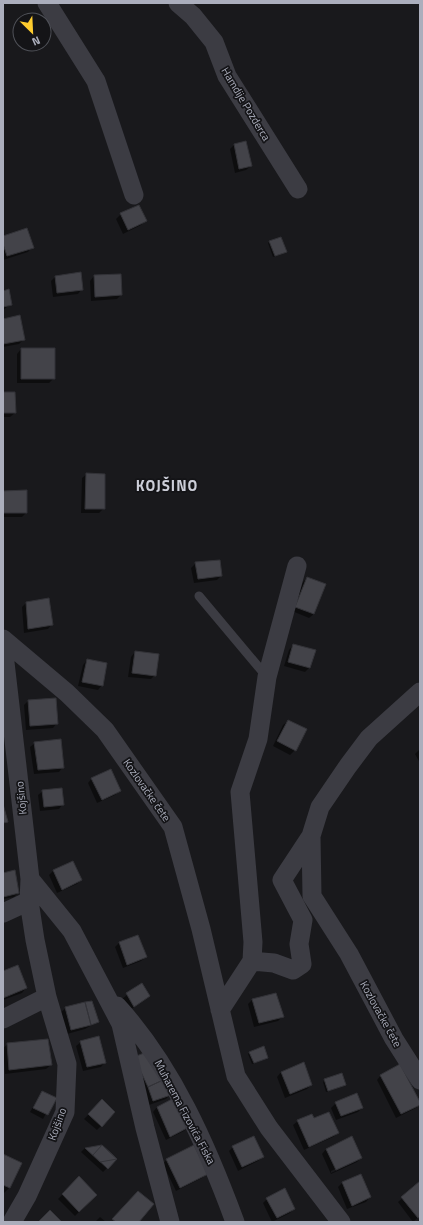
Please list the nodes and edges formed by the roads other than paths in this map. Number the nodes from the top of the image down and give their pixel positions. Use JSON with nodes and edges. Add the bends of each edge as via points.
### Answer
{"nodes":[{"id":1,"x":47,"y":3,"type":"edge"},
{"id":2,"x":178,"y":3,"type":"edge"},
{"id":3,"x":298,"y":189,"type":"dead end"},
{"id":4,"x":134,"y":195,"type":"dead end"},
{"id":5,"x":297,"y":566,"type":"dead end"},
{"id":6,"x":200,"y":596,"type":"dead end"},
{"id":7,"x":3,"y":639,"type":"edge"},
{"id":8,"x":3,"y":645,"type":"edge"},
{"id":9,"x":267,"y":677,"type":"junction"},
{"id":10,"x":420,"y":692,"type":"edge"},
{"id":11,"x":9,"y":745,"type":"edge"},
{"id":12,"x":311,"y":836,"type":"junction"},
{"id":13,"x":30,"y":879,"type":"junction"},
{"id":14,"x":29,"y":901,"type":"junction"},
{"id":15,"x":3,"y":914,"type":"edge"},
{"id":16,"x":252,"y":961,"type":"junction"},
{"id":17,"x":105,"y":993,"type":"junction"},
{"id":18,"x":47,"y":997,"type":"junction"},
{"id":19,"x":220,"y":1010,"type":"junction"},
{"id":20,"x":3,"y":1019,"type":"edge"},
{"id":21,"x":420,"y":1080,"type":"edge"},
{"id":22,"x":12,"y":1222,"type":"edge"},
{"id":23,"x":170,"y":1222,"type":"edge"},
{"id":24,"x":235,"y":1222,"type":"edge"},
{"id":25,"x":341,"y":1222,"type":"edge"}],
"edges":[{"from":1,"to":4,"type":"street","via":[[96,80]]},
{"from":2,"to":3,"type":"street","name":"Hamdije Pozderca","via":[[193,16],[214,42],[227,76]]},
{"from":5,"to":9,"type":"street"},
{"from":6,"to":9,"type":"lane"},
{"from":7,"to":19,"type":"street","name":"Kozlovačke čete","via":[[106,730],[173,827]]},
{"from":8,"to":11,"type":"street","name":"Kojšino"},
{"from":9,"to":16,"type":"street","via":[[258,739],[240,792],[253,942]]},
{"from":10,"to":12,"type":"street","name":"Kozlovačke čete","via":[[370,738],[348,766],[320,807]]},
{"from":11,"to":13,"type":"street","name":"Kojšino"},
{"from":12,"to":16,"type":"street","name":"Kozlovačke čete","via":[[282,880],[303,920],[299,944],[302,964],[293,970],[274,963]]},
{"from":12,"to":21,"type":"street","name":"Kozlovačke čete","via":[[312,896],[349,954],[394,1039]]},
{"from":13,"to":14,"type":"street","name":"Kojšino"},
{"from":13,"to":17,"type":"street","name":"Muharema Fizovića Fiska","via":[[72,931]]},
{"from":14,"to":15,"type":"street"},
{"from":14,"to":18,"type":"street","name":"Kojšino"},
{"from":16,"to":19,"type":"street"},
{"from":17,"to":23,"type":"street","name":"Muharema Fizovića Fiska","via":[[121,1024]]},
{"from":17,"to":24,"type":"street","name":"Muharema Fizovića Fiska","via":[[137,1028],[167,1074],[215,1166]]},
{"from":18,"to":20,"type":"street"},
{"from":18,"to":22,"type":"street","name":"Kojšino","via":[[67,1064],[65,1112],[27,1196]]},
{"from":19,"to":25,"type":"street","name":"Kozlovačke čete","via":[[236,1076],[269,1128]]}]}
